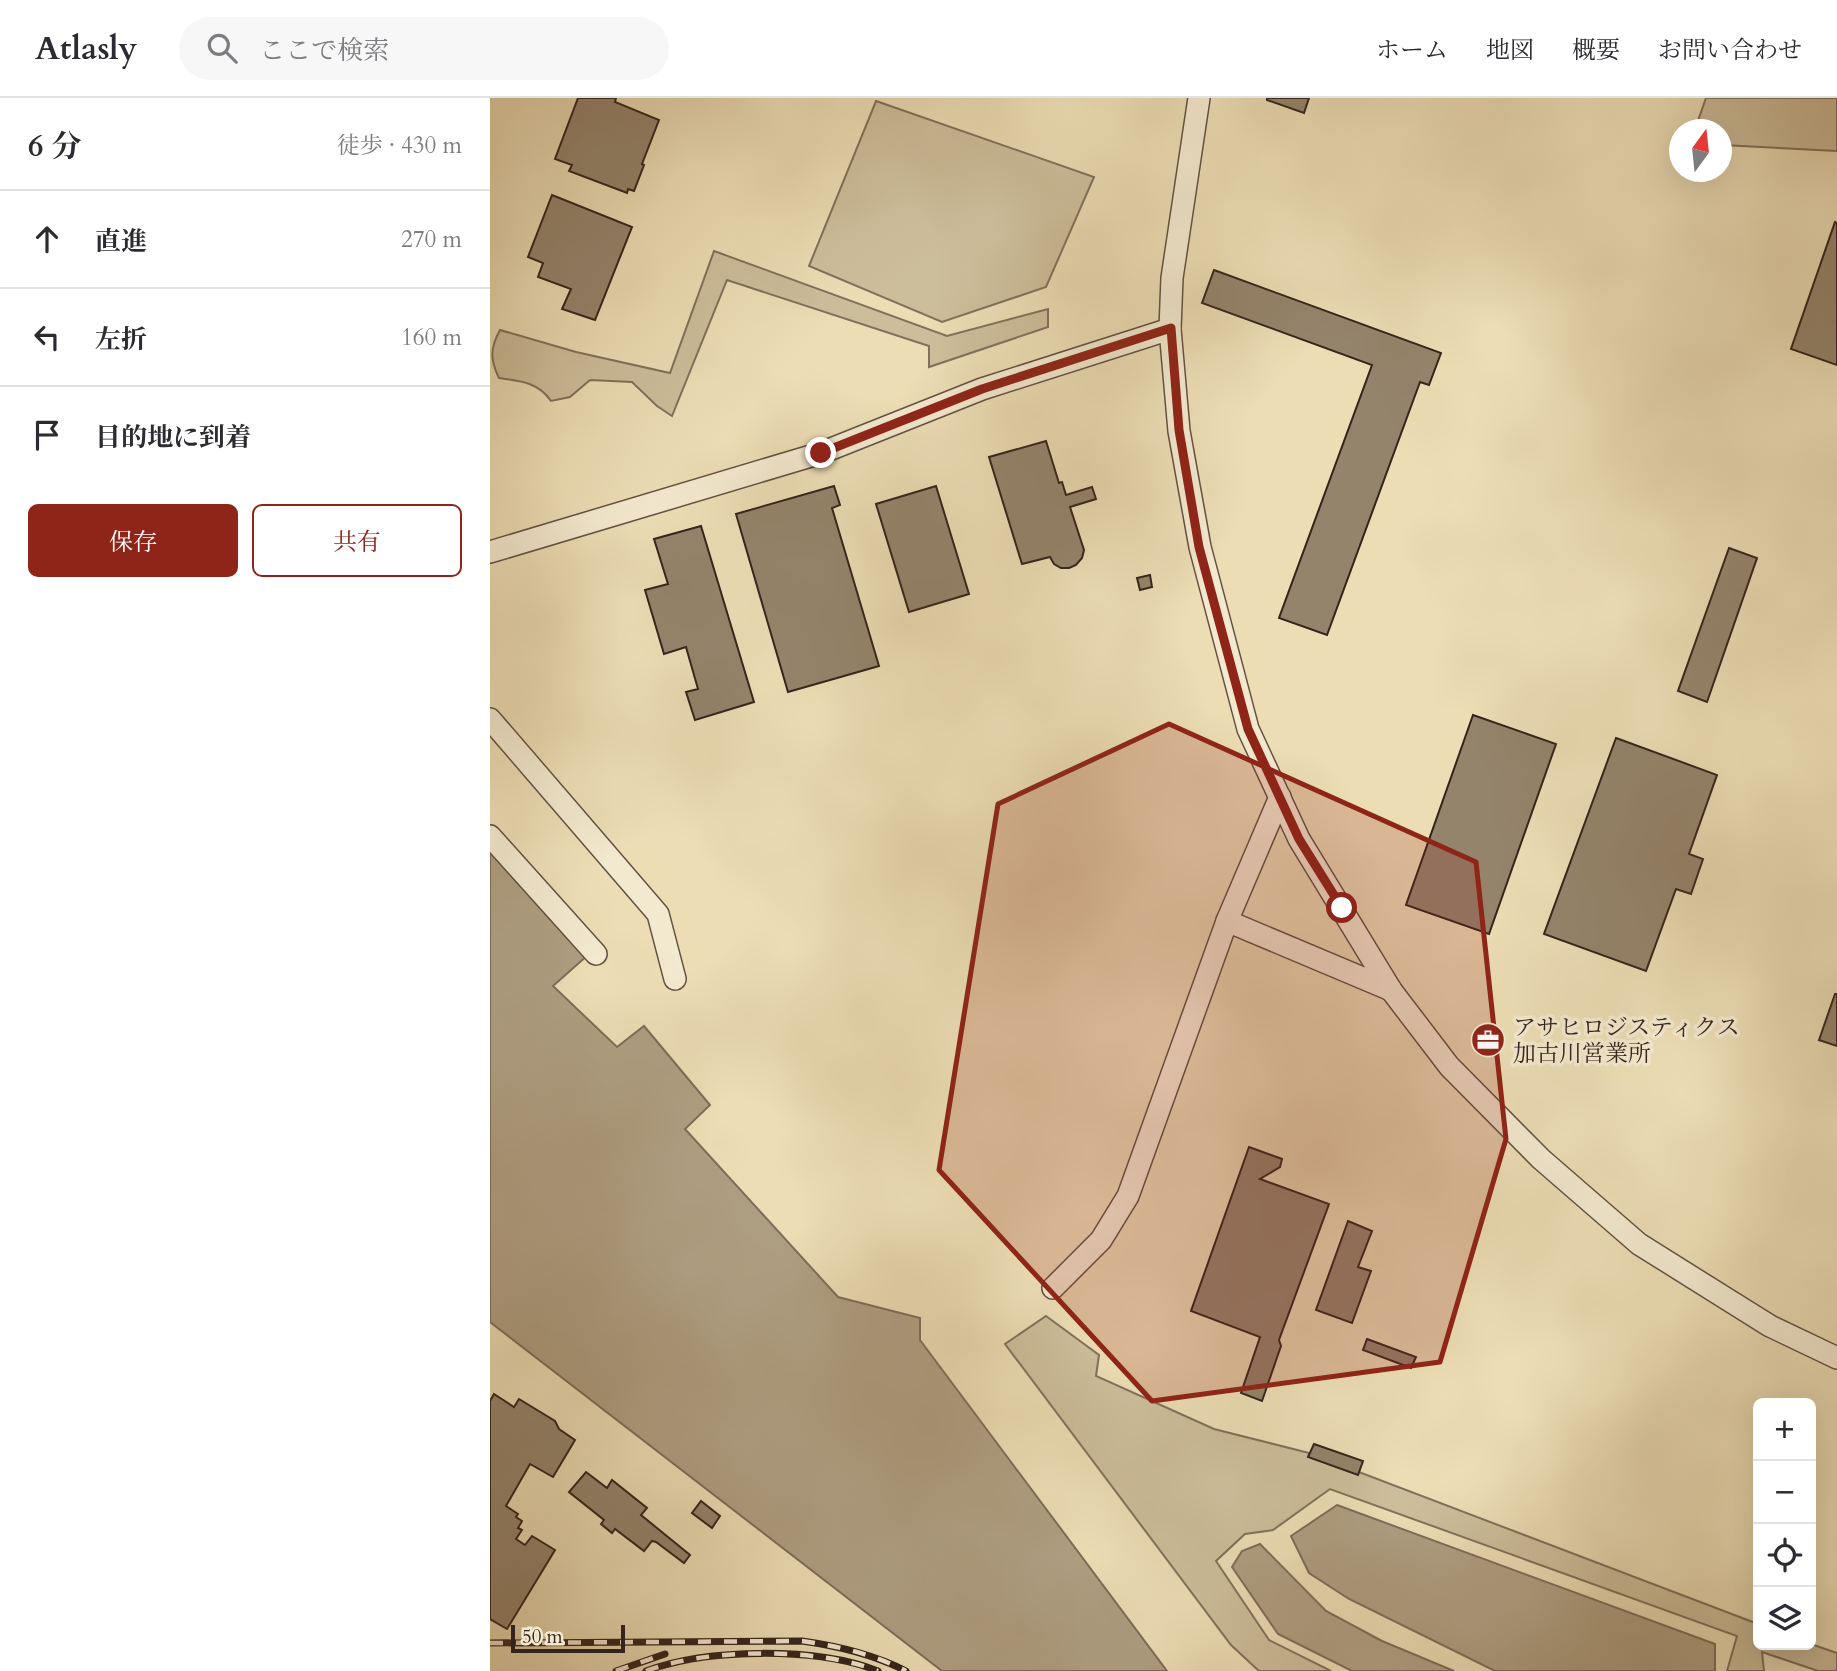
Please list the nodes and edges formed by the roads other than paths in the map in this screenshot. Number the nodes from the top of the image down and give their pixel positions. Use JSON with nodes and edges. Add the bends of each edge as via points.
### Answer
{"nodes":[{"id":1,"x":1199,"y":98,"type":"edge"},
{"id":2,"x":1171,"y":328,"type":"junction"},
{"id":3,"x":490,"y":552,"type":"edge"},
{"id":4,"x":490,"y":719,"type":"edge"},
{"id":5,"x":1280,"y":797,"type":"junction"},
{"id":6,"x":490,"y":836,"type":"edge"},
{"id":7,"x":1227,"y":921,"type":"junction"},
{"id":8,"x":596,"y":954,"type":"dead end"},
{"id":9,"x":675,"y":979,"type":"dead end"},
{"id":10,"x":1391,"y":990,"type":"junction"},
{"id":11,"x":1054,"y":1288,"type":"dead end"},
{"id":12,"x":1837,"y":1358,"type":"edge"}],
"edges":[{"from":1,"to":2,"type":"street","via":[[1172,278]]},
{"from":2,"to":3,"type":"street","via":[[982,389],[821,453]]},
{"from":2,"to":5,"type":"street","via":[[1179,430],[1199,547],[1248,729]]},
{"from":4,"to":9,"type":"street","via":[[658,914]]},
{"from":5,"to":7,"type":"street"},
{"from":5,"to":10,"type":"street","via":[[1299,839]]},
{"from":6,"to":8,"type":"street"},
{"from":7,"to":10,"type":"street"},
{"from":7,"to":11,"type":"street","via":[[1128,1196],[1101,1240]]},
{"from":10,"to":12,"type":"street","via":[[1449,1066],[1541,1159],[1639,1244],[1770,1326]]}]}
